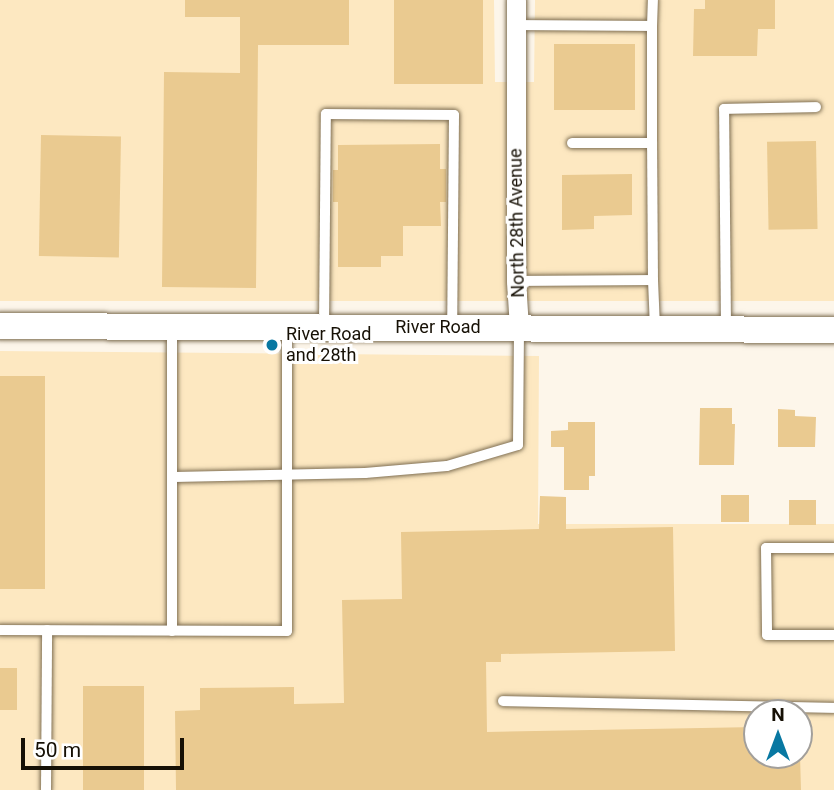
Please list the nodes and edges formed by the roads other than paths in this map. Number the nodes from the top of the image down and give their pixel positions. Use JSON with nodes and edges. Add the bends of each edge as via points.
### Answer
{"nodes":[{"id":1,"x":516,"y":0,"type":"edge"},
{"id":2,"x":653,"y":0,"type":"edge"},
{"id":3,"x":516,"y":25,"type":"junction"},
{"id":4,"x":652,"y":26,"type":"junction"},
{"id":5,"x":816,"y":107,"type":"dead end"},
{"id":6,"x":572,"y":143,"type":"dead end"},
{"id":7,"x":652,"y":143,"type":"junction"},
{"id":8,"x":653,"y":280,"type":"junction"},
{"id":9,"x":516,"y":281,"type":"junction"},
{"id":10,"x":0,"y":326,"type":"edge"},
{"id":11,"x":172,"y":327,"type":"junction"},
{"id":12,"x":287,"y":327,"type":"junction"},
{"id":13,"x":324,"y":327,"type":"junction"},
{"id":14,"x":452,"y":327,"type":"junction"},
{"id":15,"x":519,"y":328,"type":"junction"},
{"id":16,"x":655,"y":329,"type":"junction"},
{"id":17,"x":726,"y":329,"type":"junction"},
{"id":18,"x":834,"y":330,"type":"edge"},
{"id":19,"x":288,"y":476,"type":"junction"},
{"id":20,"x":174,"y":477,"type":"junction"},
{"id":21,"x":834,"y":548,"type":"edge"},
{"id":22,"x":0,"y":630,"type":"edge"},
{"id":23,"x":47,"y":630,"type":"junction"},
{"id":24,"x":172,"y":631,"type":"junction"},
{"id":25,"x":834,"y":635,"type":"edge"},
{"id":26,"x":503,"y":701,"type":"dead end"},
{"id":27,"x":834,"y":708,"type":"edge"},
{"id":28,"x":46,"y":790,"type":"edge"}],
"edges":[{"from":1,"to":3,"type":"street","name":"North 28th Avenue"},
{"from":2,"to":4,"type":"lane"},
{"from":3,"to":4,"type":"lane"},
{"from":3,"to":9,"type":"street","name":"North 28th Avenue"},
{"from":4,"to":7,"type":"lane"},
{"from":5,"to":17,"type":"lane","via":[[724,108]]},
{"from":6,"to":7,"type":"lane"},
{"from":7,"to":8,"type":"lane"},
{"from":8,"to":9,"type":"lane"},
{"from":8,"to":16,"type":"lane"},
{"from":9,"to":15,"type":"street","name":"North 28th Avenue"},
{"from":10,"to":11,"type":"street","name":"River Road"},
{"from":11,"to":12,"type":"street","name":"River Road"},
{"from":11,"to":20,"type":"lane"},
{"from":12,"to":13,"type":"street","name":"River Road"},
{"from":12,"to":19,"type":"lane"},
{"from":13,"to":14,"type":"street","name":"River Road"},
{"from":13,"to":14,"type":"lane","via":[[326,114],[454,115]]},
{"from":14,"to":15,"type":"street","name":"River Road"},
{"from":15,"to":16,"type":"street","name":"River Road"},
{"from":15,"to":19,"type":"lane","name":"North 28th Avenue","via":[[518,445],[447,466]]},
{"from":16,"to":17,"type":"street","name":"River Road"},
{"from":17,"to":18,"type":"street","name":"River Road"},
{"from":19,"to":20,"type":"lane"},
{"from":19,"to":24,"type":"lane","via":[[287,631]]},
{"from":20,"to":24,"type":"lane"},
{"from":21,"to":25,"type":"lane","via":[[766,548],[767,635]]},
{"from":22,"to":23,"type":"lane"},
{"from":23,"to":24,"type":"lane"},
{"from":23,"to":28,"type":"lane"},
{"from":26,"to":27,"type":"lane"}]}
